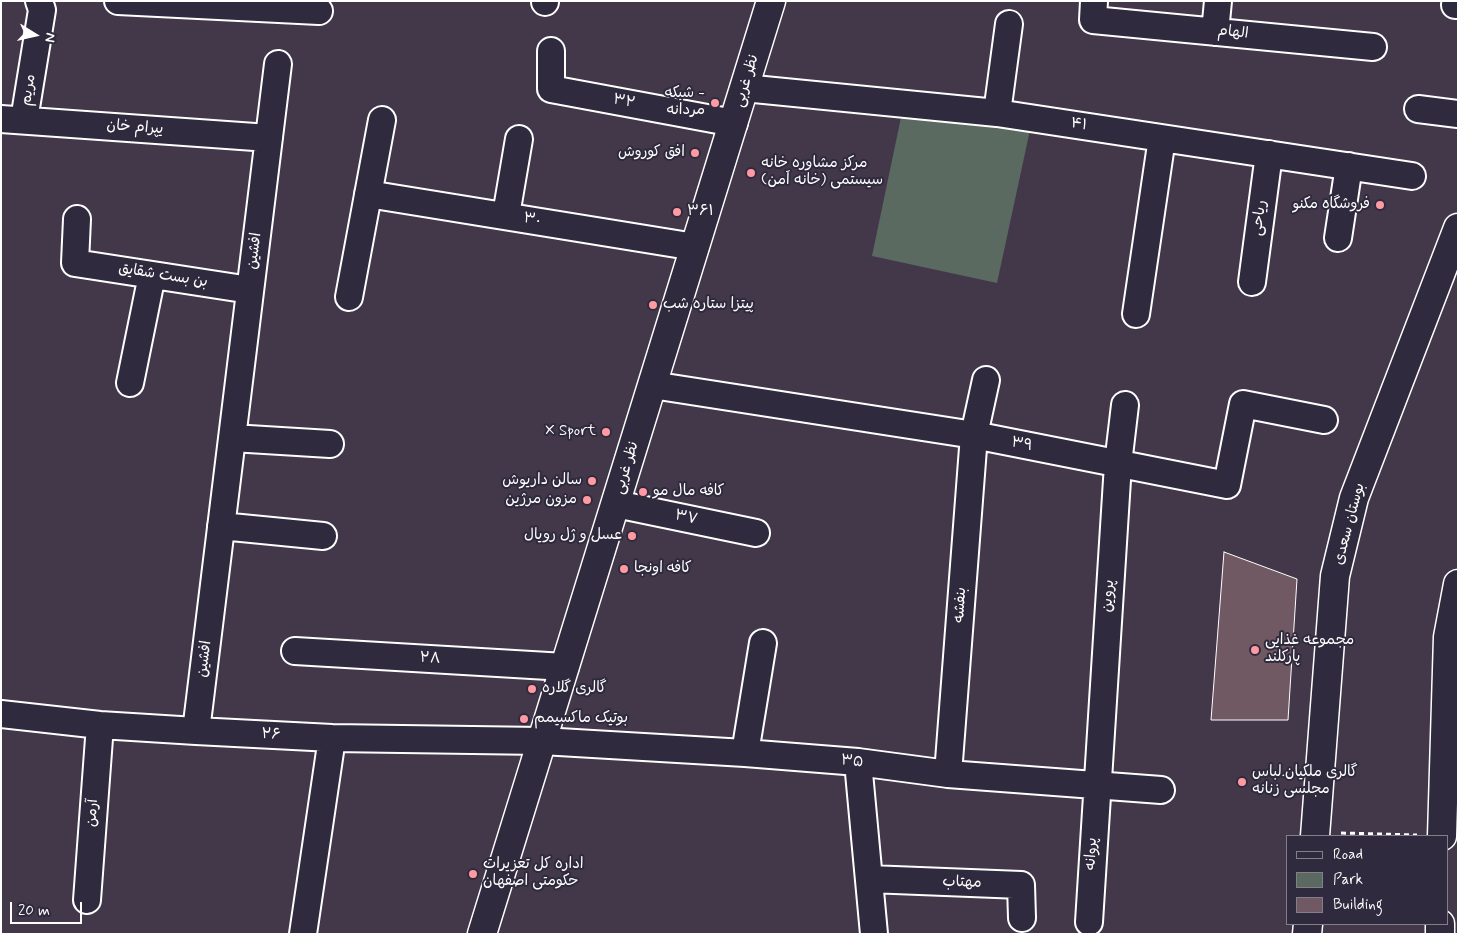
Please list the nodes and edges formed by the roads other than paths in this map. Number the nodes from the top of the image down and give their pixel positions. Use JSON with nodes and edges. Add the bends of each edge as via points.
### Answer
{"nodes":[{"id":1,"x":39,"y":1,"type":"edge"},
{"id":2,"x":118,"y":1,"type":"edge"},
{"id":3,"x":771,"y":1,"type":"edge"},
{"id":4,"x":1218,"y":1,"type":"edge"},
{"id":5,"x":1094,"y":10,"type":"edge"},
{"id":6,"x":319,"y":11,"type":"dead end"},
{"id":7,"x":1009,"y":24,"type":"dead end"},
{"id":8,"x":1215,"y":32,"type":"junction"},
{"id":9,"x":1372,"y":47,"type":"dead end"},
{"id":10,"x":551,"y":52,"type":"dead end"},
{"id":11,"x":278,"y":64,"type":"dead end"},
{"id":12,"x":744,"y":88,"type":"junction"},
{"id":13,"x":1418,"y":109,"type":"dead end"},
{"id":14,"x":997,"y":113,"type":"junction"},
{"id":15,"x":1458,"y":114,"type":"edge"},
{"id":16,"x":13,"y":119,"type":"edge"},
{"id":17,"x":382,"y":120,"type":"dead end"},
{"id":18,"x":734,"y":123,"type":"junction"},
{"id":19,"x":269,"y":138,"type":"junction"},
{"id":20,"x":1162,"y":138,"type":"junction"},
{"id":21,"x":519,"y":139,"type":"dead end"},
{"id":22,"x":1269,"y":154,"type":"junction"},
{"id":23,"x":1349,"y":166,"type":"junction"},
{"id":24,"x":1412,"y":176,"type":"dead end"},
{"id":25,"x":368,"y":194,"type":"junction"},
{"id":26,"x":506,"y":216,"type":"junction"},
{"id":27,"x":77,"y":219,"type":"dead end"},
{"id":28,"x":1458,"y":228,"type":"edge"},
{"id":29,"x":1338,"y":238,"type":"dead end"},
{"id":30,"x":695,"y":247,"type":"junction"},
{"id":31,"x":152,"y":275,"type":"junction"},
{"id":32,"x":1252,"y":282,"type":"dead end"},
{"id":33,"x":250,"y":290,"type":"junction"},
{"id":34,"x":349,"y":297,"type":"dead end"},
{"id":35,"x":1136,"y":314,"type":"dead end"},
{"id":36,"x":986,"y":380,"type":"dead end"},
{"id":37,"x":130,"y":383,"type":"dead end"},
{"id":38,"x":652,"y":385,"type":"junction"},
{"id":39,"x":1125,"y":406,"type":"dead end"},
{"id":40,"x":1324,"y":420,"type":"dead end"},
{"id":41,"x":974,"y":436,"type":"junction"},
{"id":42,"x":232,"y":438,"type":"junction"},
{"id":43,"x":330,"y":444,"type":"dead end"},
{"id":44,"x":1118,"y":464,"type":"junction"},
{"id":45,"x":616,"y":504,"type":"junction"},
{"id":46,"x":221,"y":526,"type":"junction"},
{"id":47,"x":756,"y":532,"type":"dead end"},
{"id":48,"x":323,"y":536,"type":"dead end"},
{"id":49,"x":1458,"y":584,"type":"edge"},
{"id":50,"x":1455,"y":618,"type":"edge"},
{"id":51,"x":763,"y":644,"type":"dead end"},
{"id":52,"x":295,"y":651,"type":"dead end"},
{"id":53,"x":564,"y":667,"type":"junction"},
{"id":54,"x":1,"y":714,"type":"edge"},
{"id":55,"x":100,"y":725,"type":"junction"},
{"id":56,"x":196,"y":731,"type":"junction"},
{"id":57,"x":332,"y":738,"type":"junction"},
{"id":58,"x":542,"y":741,"type":"junction"},
{"id":59,"x":745,"y":753,"type":"junction"},
{"id":60,"x":858,"y":762,"type":"junction"},
{"id":61,"x":948,"y":774,"type":"junction"},
{"id":62,"x":1096,"y":786,"type":"junction"},
{"id":63,"x":1161,"y":790,"type":"dead end"},
{"id":64,"x":1315,"y":834,"type":"edge"},
{"id":65,"x":1442,"y":835,"type":"edge"},
{"id":66,"x":869,"y":879,"type":"junction"},
{"id":67,"x":87,"y":900,"type":"dead end"},
{"id":68,"x":1022,"y":918,"type":"dead end"},
{"id":69,"x":1089,"y":922,"type":"dead end"},
{"id":70,"x":302,"y":934,"type":"edge"},
{"id":71,"x":482,"y":934,"type":"edge"},
{"id":72,"x":874,"y":934,"type":"edge"}],
"edges":[{"from":1,"to":16,"type":"street","name":"مریم","via":[[42,10]]},
{"from":2,"to":6,"type":"street"},
{"from":3,"to":12,"type":"main road","name":"نظر غربی"},
{"from":4,"to":8,"type":"street"},
{"from":5,"to":8,"type":"street","name":"الهام"},
{"from":7,"to":14,"type":"street"},
{"from":8,"to":9,"type":"street","name":"الهام"},
{"from":10,"to":18,"type":"street","name":"۳۲","via":[[551,89]]},
{"from":11,"to":19,"type":"street","name":"افشین"},
{"from":12,"to":14,"type":"street","name":"۴۱"},
{"from":12,"to":18,"type":"main road","name":"نظر غربی"},
{"from":13,"to":15,"type":"street"},
{"from":14,"to":20,"type":"street","name":"۴۱"},
{"from":16,"to":19,"type":"street","name":"یپرام خان"},
{"from":17,"to":25,"type":"street"},
{"from":18,"to":30,"type":"main road","name":"نظر غربی"},
{"from":19,"to":33,"type":"street","name":"افشین"},
{"from":20,"to":22,"type":"street","name":"۴۱"},
{"from":20,"to":35,"type":"street"},
{"from":21,"to":26,"type":"street"},
{"from":22,"to":23,"type":"street","name":"۴۱"},
{"from":22,"to":32,"type":"street","name":"ریاحی"},
{"from":23,"to":24,"type":"street","name":"۴۱"},
{"from":23,"to":29,"type":"street"},
{"from":25,"to":26,"type":"street","name":"۳۰"},
{"from":25,"to":34,"type":"street"},
{"from":26,"to":30,"type":"street","name":"۳۰"},
{"from":27,"to":31,"type":"street","name":"بن بست شقایق","via":[[75,263]]},
{"from":28,"to":64,"type":"main road","name":"بوستان سعدی","via":[[1354,498],[1337,568]]},
{"from":30,"to":38,"type":"main road","name":"نظر غربی"},
{"from":31,"to":33,"type":"street","name":"بن بست شقایق"},
{"from":31,"to":37,"type":"street"},
{"from":33,"to":42,"type":"street","name":"افشین"},
{"from":36,"to":41,"type":"street","name":"بنفشه"},
{"from":38,"to":41,"type":"street","name":"۳۹"},
{"from":38,"to":45,"type":"main road","name":"نظر غربی"},
{"from":39,"to":44,"type":"street","name":"پروین"},
{"from":40,"to":44,"type":"street","name":"۳۹","via":[[1243,404],[1227,485]]},
{"from":41,"to":44,"type":"street","name":"۳۹"},
{"from":41,"to":61,"type":"street","name":"بنفشه"},
{"from":42,"to":43,"type":"street"},
{"from":42,"to":46,"type":"street","name":"افشین"},
{"from":44,"to":62,"type":"street","name":"پروین"},
{"from":45,"to":47,"type":"street","name":"۳۷"},
{"from":45,"to":53,"type":"main road","name":"نظر غربی"},
{"from":46,"to":48,"type":"street"},
{"from":46,"to":56,"type":"street","name":"افشین"},
{"from":49,"to":50,"type":"main road"},
{"from":50,"to":65,"type":"main road","via":[[1448,637]]},
{"from":51,"to":59,"type":"street"},
{"from":52,"to":53,"type":"street","name":"۲۸"},
{"from":53,"to":58,"type":"main road","name":"نظر غربی"},
{"from":54,"to":55,"type":"street","name":"۲۶"},
{"from":55,"to":56,"type":"street","name":"۲۶"},
{"from":55,"to":67,"type":"street","name":"آرمن"},
{"from":56,"to":57,"type":"street","name":"۲۶"},
{"from":57,"to":58,"type":"street","name":"۲۶"},
{"from":57,"to":70,"type":"street"},
{"from":58,"to":59,"type":"street","name":"۳۵"},
{"from":58,"to":71,"type":"main road","name":"نظر غربی"},
{"from":59,"to":60,"type":"street","name":"۳۵"},
{"from":60,"to":61,"type":"street","name":"۳۵"},
{"from":60,"to":66,"type":"street"},
{"from":61,"to":62,"type":"street","name":"۳۵"},
{"from":62,"to":63,"type":"street","name":"۳۵"},
{"from":62,"to":69,"type":"street","name":"پروانه"},
{"from":66,"to":68,"type":"street","name":"مهتاب","via":[[1021,885]]},
{"from":66,"to":72,"type":"street"}]}
